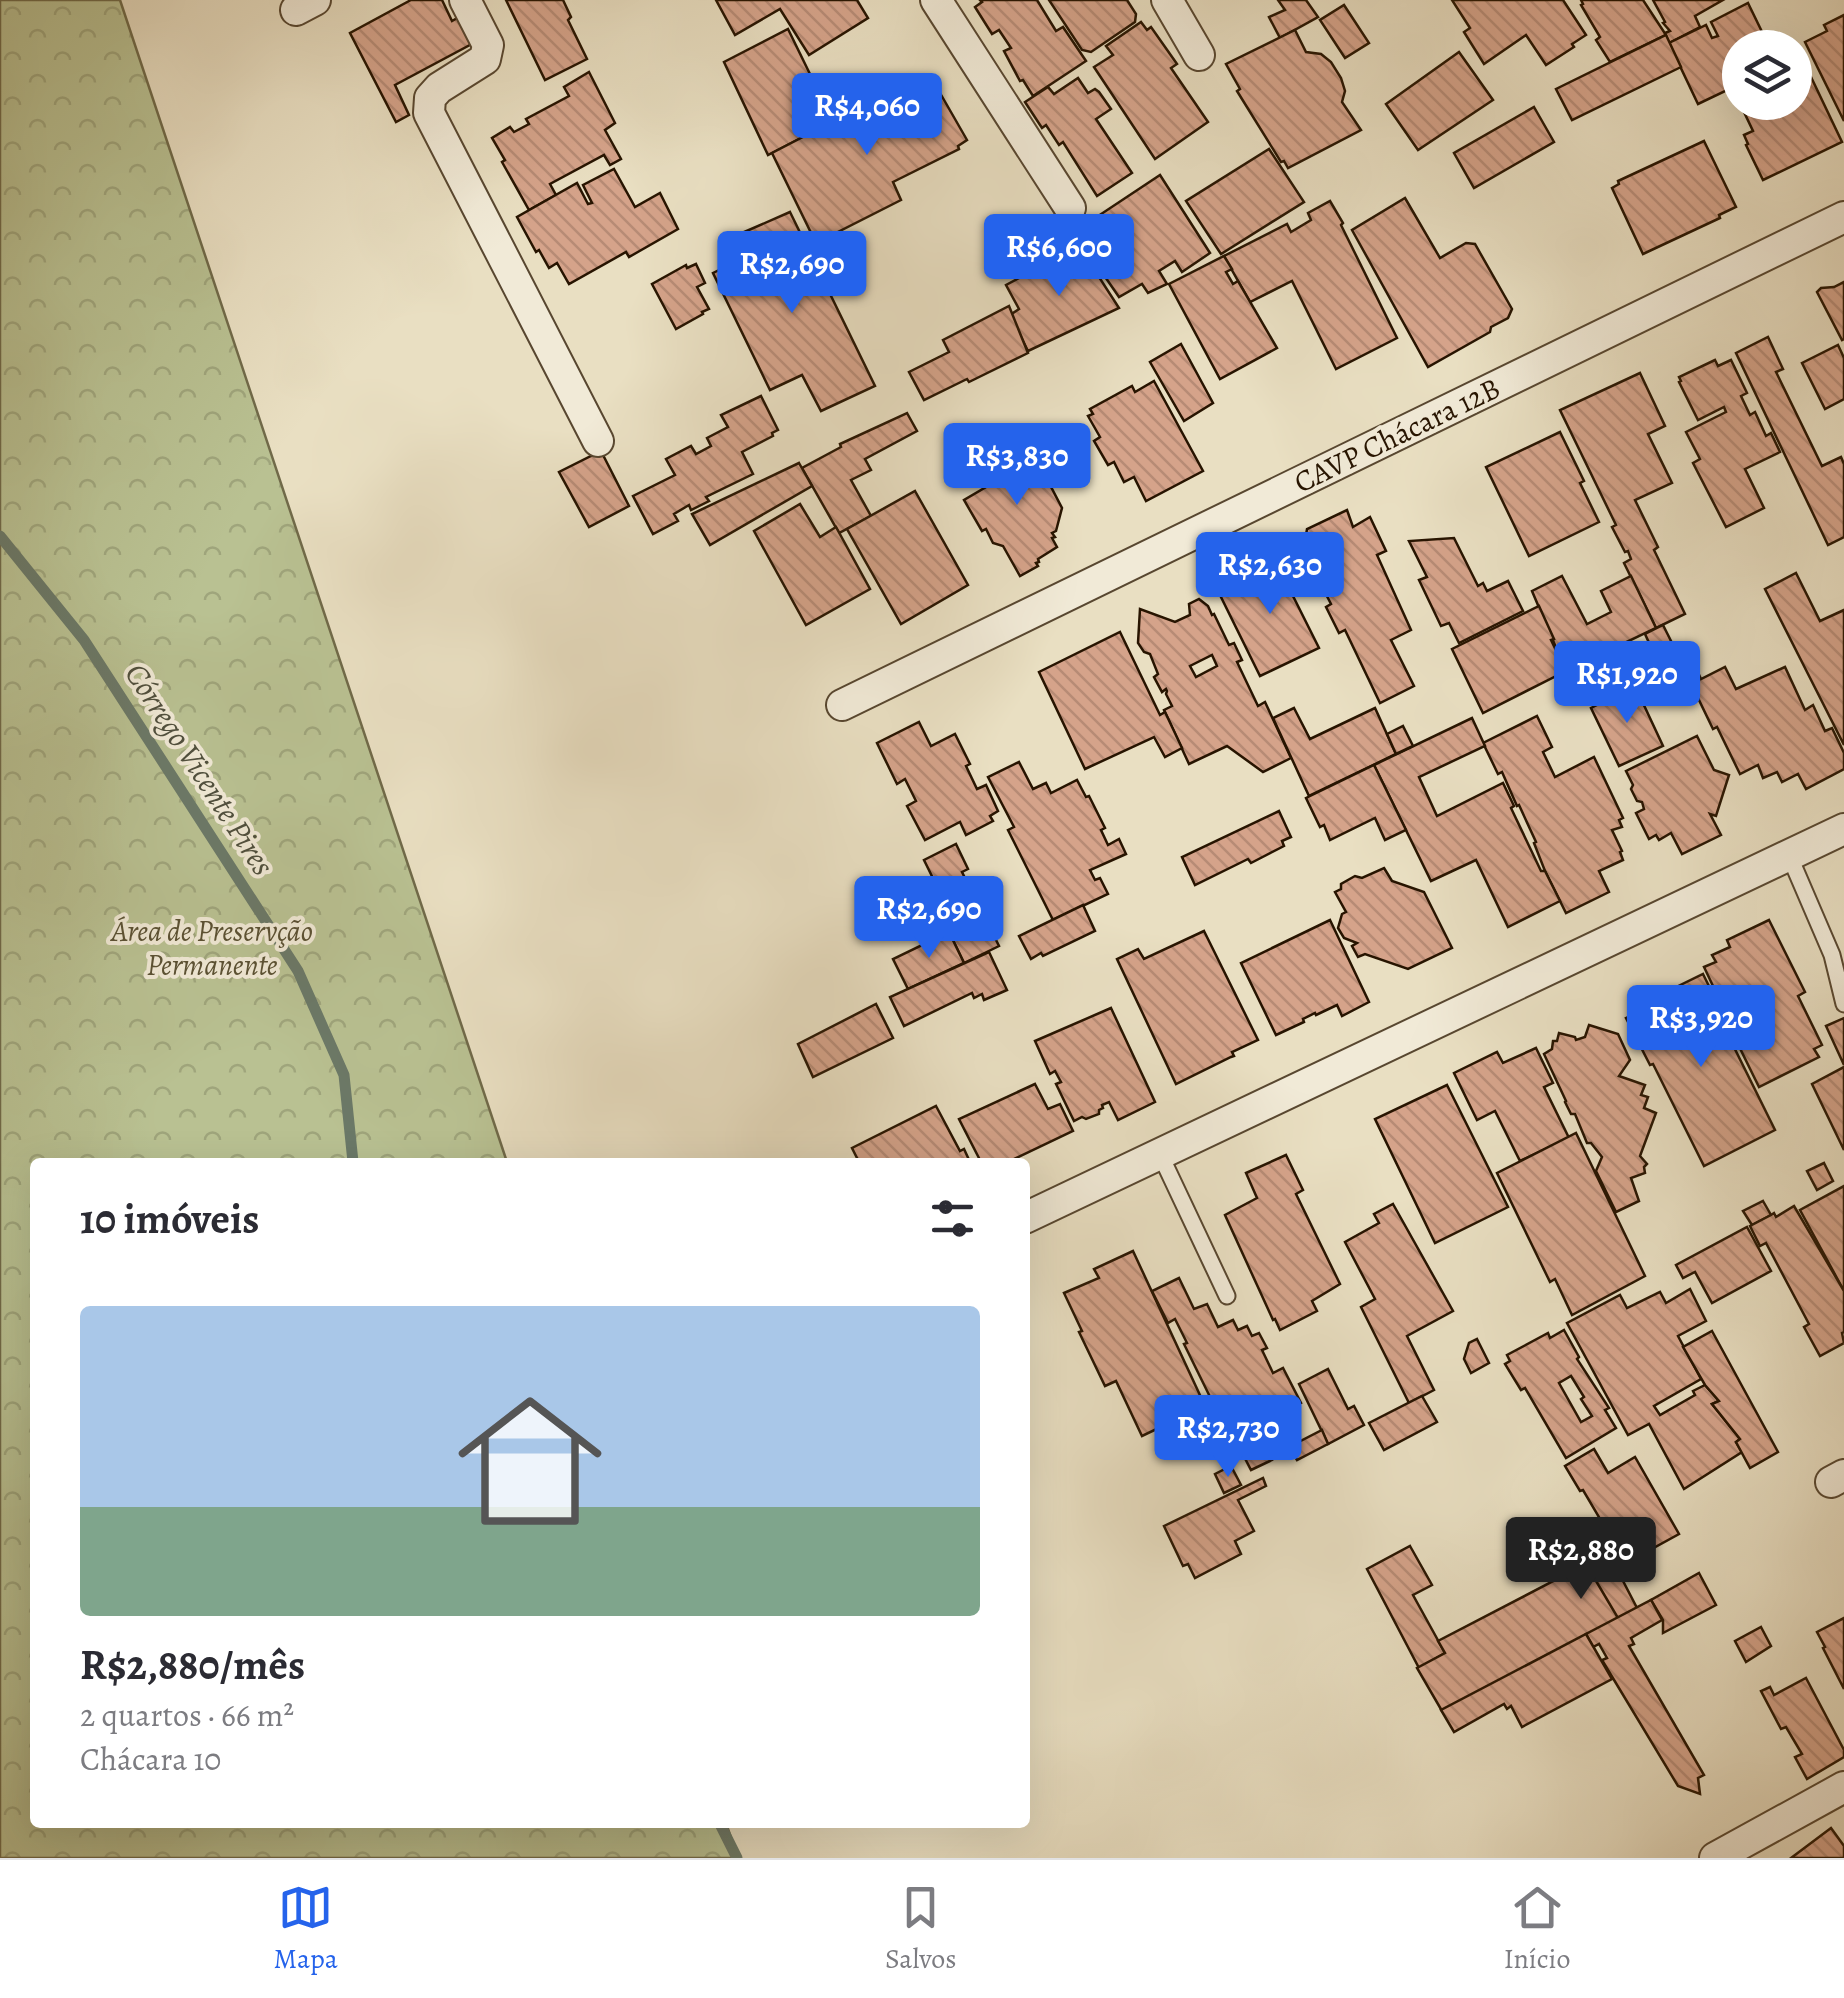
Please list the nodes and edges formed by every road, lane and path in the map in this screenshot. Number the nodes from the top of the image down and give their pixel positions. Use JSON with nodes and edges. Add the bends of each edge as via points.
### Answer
{"nodes":[{"id":1,"x":465,"y":0,"type":"edge"},
{"id":2,"x":936,"y":0,"type":"edge"},
{"id":3,"x":1167,"y":0,"type":"edge"},
{"id":4,"x":1199,"y":55,"type":"dead end"},
{"id":5,"x":1070,"y":208,"type":"dead end"},
{"id":6,"x":1844,"y":217,"type":"edge"},
{"id":7,"x":598,"y":441,"type":"dead end"},
{"id":8,"x":842,"y":705,"type":"dead end"},
{"id":9,"x":1844,"y":829,"type":"edge"},
{"id":10,"x":1789,"y":856,"type":"junction"},
{"id":11,"x":1844,"y":1004,"type":"edge"},
{"id":12,"x":1160,"y":1154,"type":"junction"},
{"id":13,"x":1030,"y":1216,"type":"edge"},
{"id":14,"x":1227,"y":1296,"type":"dead end"},
{"id":15,"x":1844,"y":1787,"type":"edge"},
{"id":16,"x":1715,"y":1858,"type":"edge"}],
"edges":[{"from":1,"to":7,"type":"street","via":[[488,45],[484,58],[439,88],[429,113]]},
{"from":2,"to":5,"type":"street"},
{"from":3,"to":4,"type":"street"},
{"from":6,"to":8,"type":"street","name":"CAVP Chácara 12B"},
{"from":9,"to":10,"type":"street"},
{"from":10,"to":11,"type":"lane","via":[[1832,954]]},
{"from":10,"to":12,"type":"street"},
{"from":12,"to":13,"type":"street"},
{"from":12,"to":14,"type":"lane"},
{"from":15,"to":16,"type":"street"}]}
